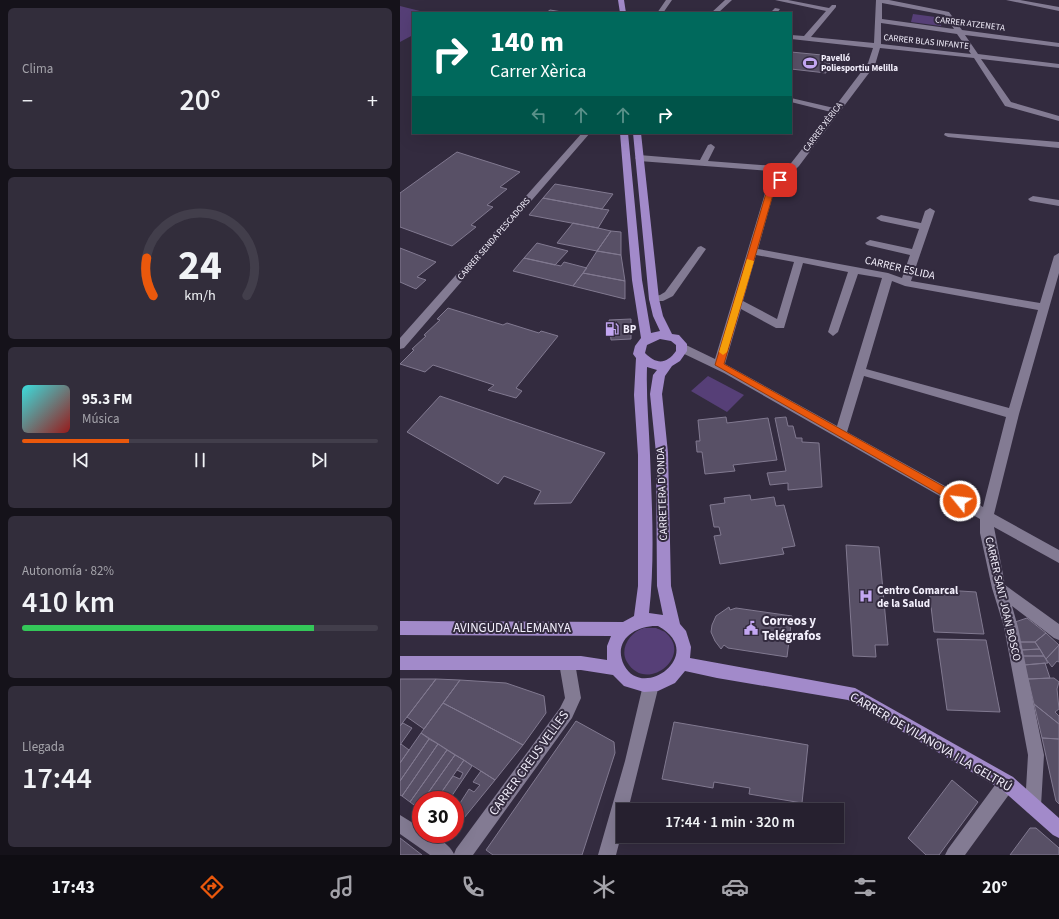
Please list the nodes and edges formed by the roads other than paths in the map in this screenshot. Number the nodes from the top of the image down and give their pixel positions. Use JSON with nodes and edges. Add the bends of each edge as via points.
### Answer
{"nodes":[{"id":1,"x":621,"y":0,"type":"edge"},
{"id":2,"x":669,"y":0,"type":"edge"},
{"id":3,"x":729,"y":0,"type":"edge"},
{"id":4,"x":778,"y":0,"type":"edge"},
{"id":5,"x":879,"y":0,"type":"edge"},
{"id":6,"x":1009,"y":0,"type":"edge"},
{"id":7,"x":1059,"y":9,"type":"edge"},
{"id":8,"x":623,"y":12,"type":"edge"},
{"id":9,"x":661,"y":12,"type":"edge"},
{"id":10,"x":715,"y":12,"type":"edge"},
{"id":11,"x":878,"y":21,"type":"junction"},
{"id":12,"x":958,"y":31,"type":"junction"},
{"id":13,"x":792,"y":37,"type":"edge"},
{"id":14,"x":806,"y":38,"type":"junction"},
{"id":15,"x":1059,"y":45,"type":"edge"},
{"id":16,"x":877,"y":46,"type":"junction"},
{"id":17,"x":974,"y":56,"type":"junction"},
{"id":18,"x":1059,"y":66,"type":"edge"},
{"id":19,"x":792,"y":100,"type":"edge"},
{"id":20,"x":836,"y":111,"type":"junction"},
{"id":21,"x":1059,"y":119,"type":"edge"},
{"id":22,"x":585,"y":134,"type":"edge"},
{"id":23,"x":624,"y":134,"type":"edge"},
{"id":24,"x":637,"y":134,"type":"edge"},
{"id":25,"x":948,"y":135,"type":"dead end"},
{"id":26,"x":1059,"y":145,"type":"edge"},
{"id":27,"x":711,"y":147,"type":"dead end"},
{"id":28,"x":639,"y":158,"type":"junction"},
{"id":29,"x":703,"y":163,"type":"junction"},
{"id":30,"x":790,"y":170,"type":"junction"},
{"id":31,"x":1032,"y":199,"type":"dead end"},
{"id":32,"x":1059,"y":203,"type":"edge"},
{"id":33,"x":930,"y":211,"type":"dead end"},
{"id":34,"x":880,"y":218,"type":"dead end"},
{"id":35,"x":925,"y":227,"type":"junction"},
{"id":36,"x":870,"y":243,"type":"dead end"},
{"id":37,"x":701,"y":249,"type":"dead end"},
{"id":38,"x":753,"y":251,"type":"junction"},
{"id":39,"x":916,"y":253,"type":"junction"},
{"id":40,"x":1059,"y":256,"type":"edge"},
{"id":41,"x":799,"y":260,"type":"junction"},
{"id":42,"x":854,"y":270,"type":"junction"},
{"id":43,"x":888,"y":276,"type":"junction"},
{"id":44,"x":906,"y":284,"type":"junction"},
{"id":45,"x":654,"y":299,"type":"junction"},
{"id":46,"x":738,"y":303,"type":"junction"},
{"id":47,"x":1043,"y":307,"type":"junction"},
{"id":48,"x":833,"y":332,"type":"dead end"},
{"id":49,"x":667,"y":335,"type":"junction"},
{"id":50,"x":647,"y":339,"type":"junction"},
{"id":51,"x":400,"y":345,"type":"edge"},
{"id":52,"x":682,"y":348,"type":"junction"},
{"id":53,"x":642,"y":358,"type":"junction"},
{"id":54,"x":668,"y":364,"type":"junction"},
{"id":55,"x":719,"y":365,"type":"junction"},
{"id":56,"x":860,"y":371,"type":"junction"},
{"id":57,"x":1013,"y":414,"type":"junction"},
{"id":58,"x":841,"y":433,"type":"junction"},
{"id":59,"x":987,"y":516,"type":"junction"},
{"id":60,"x":1059,"y":557,"type":"edge"},
{"id":61,"x":999,"y":588,"type":"junction"},
{"id":62,"x":641,"y":620,"type":"junction"},
{"id":63,"x":673,"y":626,"type":"junction"},
{"id":64,"x":400,"y":628,"type":"edge"},
{"id":65,"x":625,"y":629,"type":"junction"},
{"id":66,"x":1059,"y":633,"type":"edge"},
{"id":67,"x":400,"y":663,"type":"edge"},
{"id":68,"x":567,"y":663,"type":"junction"},
{"id":69,"x":682,"y":663,"type":"junction"},
{"id":70,"x":617,"y":668,"type":"junction"},
{"id":71,"x":651,"y":685,"type":"junction"},
{"id":72,"x":1007,"y":783,"type":"junction"},
{"id":73,"x":1033,"y":806,"type":"junction"},
{"id":74,"x":400,"y":824,"type":"edge"},
{"id":75,"x":1059,"y":829,"type":"edge"},
{"id":76,"x":444,"y":855,"type":"edge"},
{"id":77,"x":462,"y":855,"type":"edge"},
{"id":78,"x":607,"y":855,"type":"edge"},
{"id":79,"x":954,"y":855,"type":"edge"}],
"edges":[{"from":1,"to":8,"type":"main road"},
{"from":2,"to":9,"type":"street"},
{"from":3,"to":10,"type":"street"},
{"from":4,"to":14,"type":"street","via":[[832,8]]},
{"from":5,"to":11,"type":"street","name":"CARRER XÈRICA"},
{"from":5,"to":12,"type":"street","via":[[947,13]]},
{"from":6,"to":7,"type":"street"},
{"from":11,"to":12,"type":"street","name":"CARRER ATZENETA"},
{"from":11,"to":16,"type":"street","name":"CARRER XÈRICA"},
{"from":12,"to":15,"type":"street","name":"CARRER ATZENETA"},
{"from":12,"to":17,"type":"street"},
{"from":13,"to":14,"type":"street","name":"CARRER BLAS INFANTE"},
{"from":14,"to":16,"type":"street","name":"CARRER BLAS INFANTE"},
{"from":16,"to":17,"type":"street","name":"CARRER BLAS INFANTE"},
{"from":16,"to":20,"type":"street","name":"CARRER XÈRICA","via":[[872,63]]},
{"from":17,"to":18,"type":"street","name":"CARRER BLAS INFANTE"},
{"from":17,"to":21,"type":"street","via":[[1008,104]]},
{"from":19,"to":20,"type":"street"},
{"from":20,"to":30,"type":"street","name":"CARRER XÈRICA"},
{"from":22,"to":51,"type":"street","name":"CARRER SENDA PESCADORS"},
{"from":23,"to":50,"type":"main road","via":[[640,307]]},
{"from":24,"to":28,"type":"main road"},
{"from":25,"to":26,"type":"street"},
{"from":27,"to":29,"type":"street"},
{"from":28,"to":29,"type":"street"},
{"from":28,"to":45,"type":"main road"},
{"from":29,"to":30,"type":"street"},
{"from":30,"to":38,"type":"street","name":"CARRER XÈRICA","via":[[770,190]]},
{"from":31,"to":32,"type":"street"},
{"from":33,"to":35,"type":"street"},
{"from":34,"to":35,"type":"street"},
{"from":35,"to":39,"type":"street"},
{"from":36,"to":39,"type":"street"},
{"from":37,"to":45,"type":"street","via":[[669,294]]},
{"from":38,"to":41,"type":"street","name":"CARRER ESLIDA"},
{"from":38,"to":46,"type":"street","name":"CARRER XÈRICA"},
{"from":39,"to":44,"type":"street"},
{"from":40,"to":47,"type":"street","name":"CARRER SANT JOAN BOSCO"},
{"from":41,"to":42,"type":"street","name":"CARRER ESLIDA"},
{"from":41,"to":46,"type":"street","via":[[780,325]]},
{"from":42,"to":43,"type":"street","name":"CARRER ESLIDA"},
{"from":42,"to":48,"type":"street"},
{"from":43,"to":44,"type":"street","name":"CARRER ESLIDA"},
{"from":43,"to":56,"type":"street"},
{"from":44,"to":47,"type":"street","name":"CARRER ESLIDA"},
{"from":45,"to":49,"type":"main road","via":[[658,316]]},
{"from":46,"to":55,"type":"street","name":"CARRER XÈRICA"},
{"from":47,"to":57,"type":"street","name":"CARRER SANT JOAN BOSCO"},
{"from":49,"to":50,"type":"main road"},
{"from":49,"to":52,"type":"main road","via":[[678,340]]},
{"from":50,"to":53,"type":"main road","via":[[639,349]]},
{"from":52,"to":54,"type":"main road","via":[[679,357]]},
{"from":52,"to":55,"type":"street"},
{"from":53,"to":54,"type":"main road","via":[[654,364]]},
{"from":53,"to":62,"type":"main road","name":"CARRETERA D'ONDA","via":[[640,395],[644,455],[645,586]]},
{"from":54,"to":63,"type":"main road","name":"CARRETERA D'ONDA","via":[[659,375],[656,394],[662,453],[664,586]]},
{"from":55,"to":58,"type":"street"},
{"from":56,"to":57,"type":"street"},
{"from":56,"to":58,"type":"street"},
{"from":57,"to":59,"type":"street","name":"CARRER SANT JOAN BOSCO"},
{"from":58,"to":59,"type":"street"},
{"from":59,"to":60,"type":"street"},
{"from":59,"to":61,"type":"street","name":"CARRER SANT JOAN BOSCO","via":[[987,533]]},
{"from":61,"to":66,"type":"street"},
{"from":61,"to":73,"type":"street","name":"CARRER SANT JOAN BOSCO","via":[[1011,626],[1036,755]]},
{"from":62,"to":63,"type":"main road","via":[[658,620]]},
{"from":62,"to":65,"type":"main road"},
{"from":63,"to":69,"type":"main road","via":[[681,639],[684,651]]},
{"from":64,"to":65,"type":"main road","name":"AVINGUDA ALEMANYA"},
{"from":65,"to":70,"type":"main road","via":[[616,641],[613,655]]},
{"from":67,"to":68,"type":"main road"},
{"from":68,"to":70,"type":"main road"},
{"from":68,"to":77,"type":"street","name":"CARRER CREUS VELLES","via":[[573,698],[566,713]]},
{"from":69,"to":71,"type":"main road","via":[[664,682]]},
{"from":69,"to":72,"type":"main road","name":"CARRER DE VILANOVA I LA GELTRÚ","via":[[850,693]]},
{"from":70,"to":71,"type":"main road","via":[[625,678],[637,684]]},
{"from":71,"to":78,"type":"street"},
{"from":72,"to":73,"type":"main road","name":"CARRER DE VILANOVA I LA GELTRÚ"},
{"from":72,"to":79,"type":"street"},
{"from":73,"to":75,"type":"main road","name":"CARRER DE VILANOVA I LA GELTRÚ"},
{"from":74,"to":76,"type":"street"}]}
